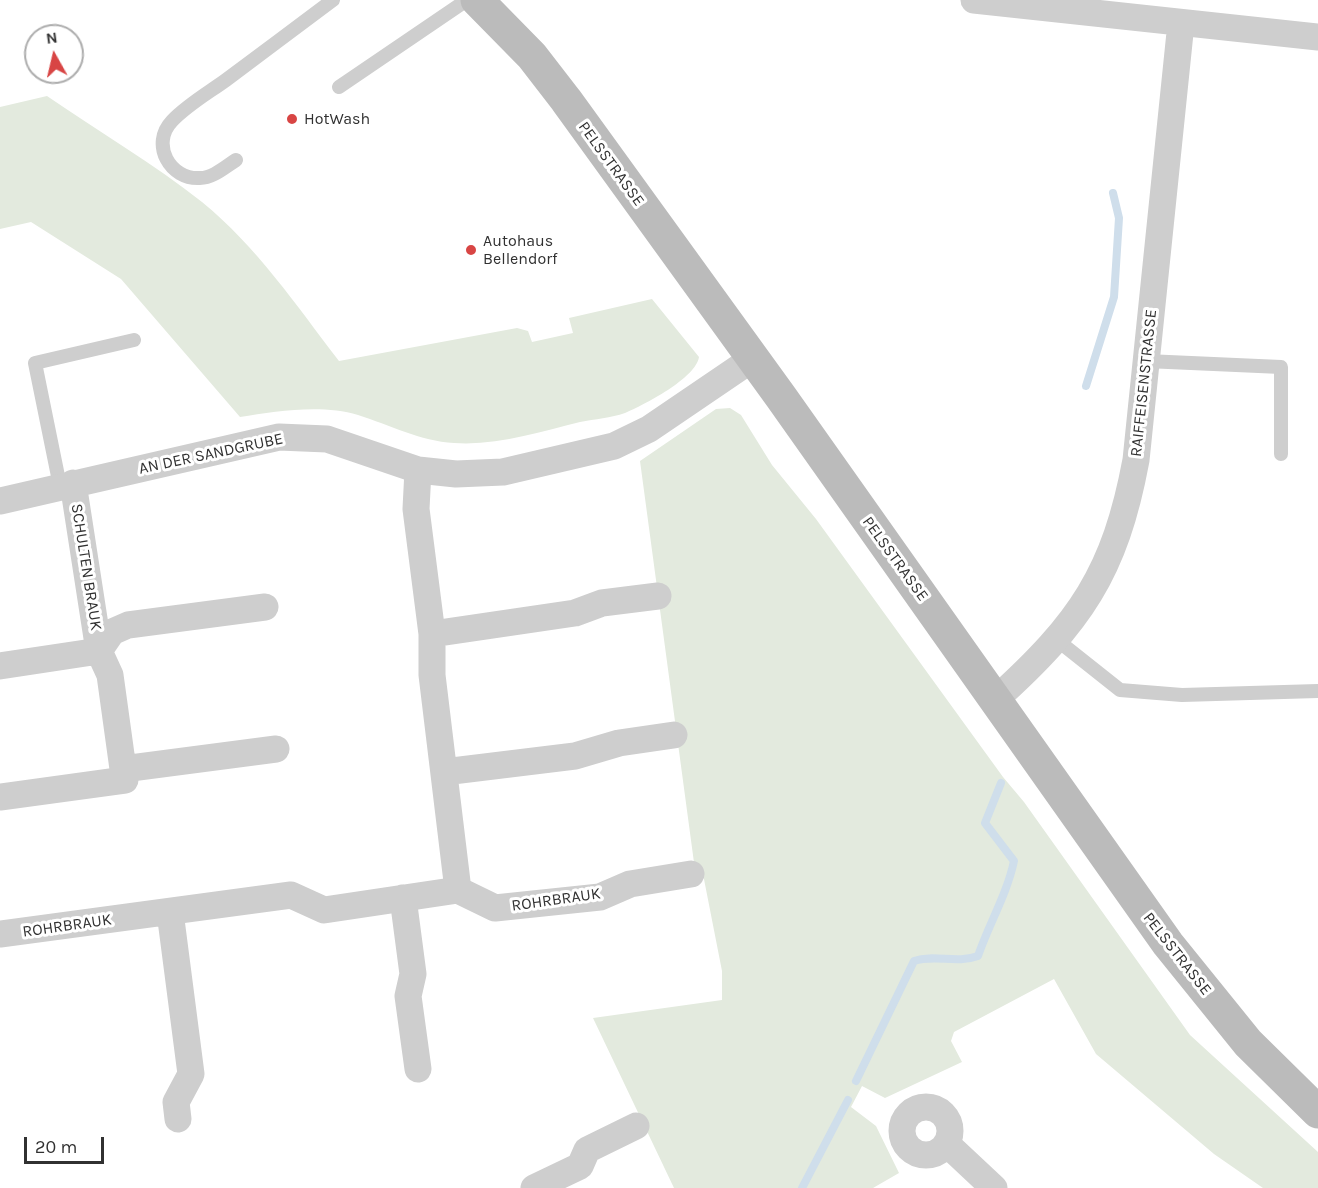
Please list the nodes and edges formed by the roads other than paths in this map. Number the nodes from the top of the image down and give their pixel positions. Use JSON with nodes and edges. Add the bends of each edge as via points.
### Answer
{"nodes":[{"id":1,"x":333,"y":0,"type":"edge"},
{"id":2,"x":467,"y":0,"type":"edge"},
{"id":3,"x":477,"y":0,"type":"edge"},
{"id":4,"x":974,"y":0,"type":"edge"},
{"id":5,"x":1181,"y":23,"type":"junction"},
{"id":6,"x":1318,"y":37,"type":"edge"},
{"id":7,"x":339,"y":87,"type":"dead end"},
{"id":8,"x":236,"y":160,"type":"dead end"},
{"id":9,"x":134,"y":340,"type":"dead end"},
{"id":10,"x":752,"y":359,"type":"junction"},
{"id":11,"x":1146,"y":361,"type":"junction"},
{"id":12,"x":1281,"y":454,"type":"dead end"},
{"id":13,"x":418,"y":470,"type":"junction"},
{"id":14,"x":67,"y":485,"type":"junction"},
{"id":15,"x":0,"y":501,"type":"edge"},
{"id":16,"x":658,"y":596,"type":"dead end"},
{"id":17,"x":265,"y":607,"type":"dead end"},
{"id":18,"x":432,"y":634,"type":"junction"},
{"id":19,"x":1057,"y":640,"type":"junction"},
{"id":20,"x":99,"y":651,"type":"junction"},
{"id":21,"x":0,"y":666,"type":"edge"},
{"id":22,"x":1318,"y":691,"type":"edge"},
{"id":23,"x":996,"y":699,"type":"junction"},
{"id":24,"x":674,"y":735,"type":"dead end"},
{"id":25,"x":276,"y":749,"type":"dead end"},
{"id":26,"x":123,"y":769,"type":"junction"},
{"id":27,"x":444,"y":772,"type":"junction"},
{"id":28,"x":0,"y":797,"type":"edge"},
{"id":29,"x":691,"y":874,"type":"dead end"},
{"id":30,"x":458,"y":890,"type":"junction"},
{"id":31,"x":403,"y":898,"type":"junction"},
{"id":32,"x":170,"y":912,"type":"junction"},
{"id":33,"x":0,"y":934,"type":"edge"},
{"id":34,"x":418,"y":1069,"type":"dead end"},
{"id":35,"x":1318,"y":1112,"type":"edge"},
{"id":36,"x":178,"y":1119,"type":"dead end"},
{"id":37,"x":636,"y":1126,"type":"dead end"},
{"id":38,"x":947,"y":1144,"type":"dead end"},
{"id":39,"x":534,"y":1188,"type":"edge"},
{"id":40,"x":994,"y":1188,"type":"edge"}],
"edges":[{"from":1,"to":8,"type":"lane","via":[[167,127],[163,156],[172,168],[189,177],[208,177]]},
{"from":2,"to":7,"type":"lane"},
{"from":3,"to":10,"type":"main road","name":"PELSSTRASSE","via":[[532,56]]},
{"from":4,"to":5,"type":"street"},
{"from":5,"to":6,"type":"street"},
{"from":5,"to":11,"type":"street","name":"RAIFFEISENSTRASSE"},
{"from":9,"to":14,"type":"lane","via":[[34,363]]},
{"from":10,"to":13,"type":"street","name":"AN DER SANDGRUBE","via":[[649,429],[614,446],[503,472],[456,474]]},
{"from":10,"to":23,"type":"main road","name":"PELSSTRASSE"},
{"from":11,"to":12,"type":"lane","via":[[1281,367]]},
{"from":11,"to":19,"type":"street","name":"RAIFFEISENSTRASSE","via":[[1136,460],[1123,520],[1101,576]]},
{"from":13,"to":14,"type":"street","name":"AN DER SANDGRUBE","via":[[327,439],[279,437]]},
{"from":13,"to":18,"type":"street","via":[[416,509]]},
{"from":14,"to":15,"type":"street","name":"AN DER SANDGRUBE"},
{"from":14,"to":20,"type":"street","name":"SCHULTEN BRAUK"},
{"from":16,"to":18,"type":"street","via":[[602,603],[575,613]]},
{"from":17,"to":20,"type":"street","name":"SCHULTEN BRAUK","via":[[128,625],[112,632]]},
{"from":18,"to":27,"type":"street","via":[[432,675]]},
{"from":19,"to":22,"type":"lane","via":[[1120,690],[1182,695]]},
{"from":19,"to":23,"type":"street","name":"RAIFFEISENSTRASSE"},
{"from":20,"to":21,"type":"street","name":"SCHULTEN BRAUK"},
{"from":20,"to":26,"type":"street","name":"SCHULTEN BRAUK","via":[[110,675]]},
{"from":23,"to":35,"type":"main road","name":"PELSSTRASSE","via":[[1168,944],[1248,1043]]},
{"from":24,"to":27,"type":"street","via":[[619,743],[575,756]]},
{"from":25,"to":26,"type":"street"},
{"from":26,"to":28,"type":"street","via":[[125,780]]},
{"from":27,"to":30,"type":"street"},
{"from":29,"to":30,"type":"street","name":"ROHRBRAUK","via":[[630,884],[600,897],[495,908]]},
{"from":30,"to":31,"type":"street","name":"ROHRBRAUK"},
{"from":31,"to":32,"type":"street","name":"ROHRBRAUK","via":[[324,910],[291,894]]},
{"from":31,"to":34,"type":"street","via":[[413,974],[408,996]]},
{"from":32,"to":33,"type":"street","name":"ROHRBRAUK"},
{"from":32,"to":36,"type":"street","via":[[190,1074],[176,1102]]},
{"from":37,"to":39,"type":"street","via":[[587,1150],[580,1166]]},
{"from":38,"to":40,"type":"street"}]}
